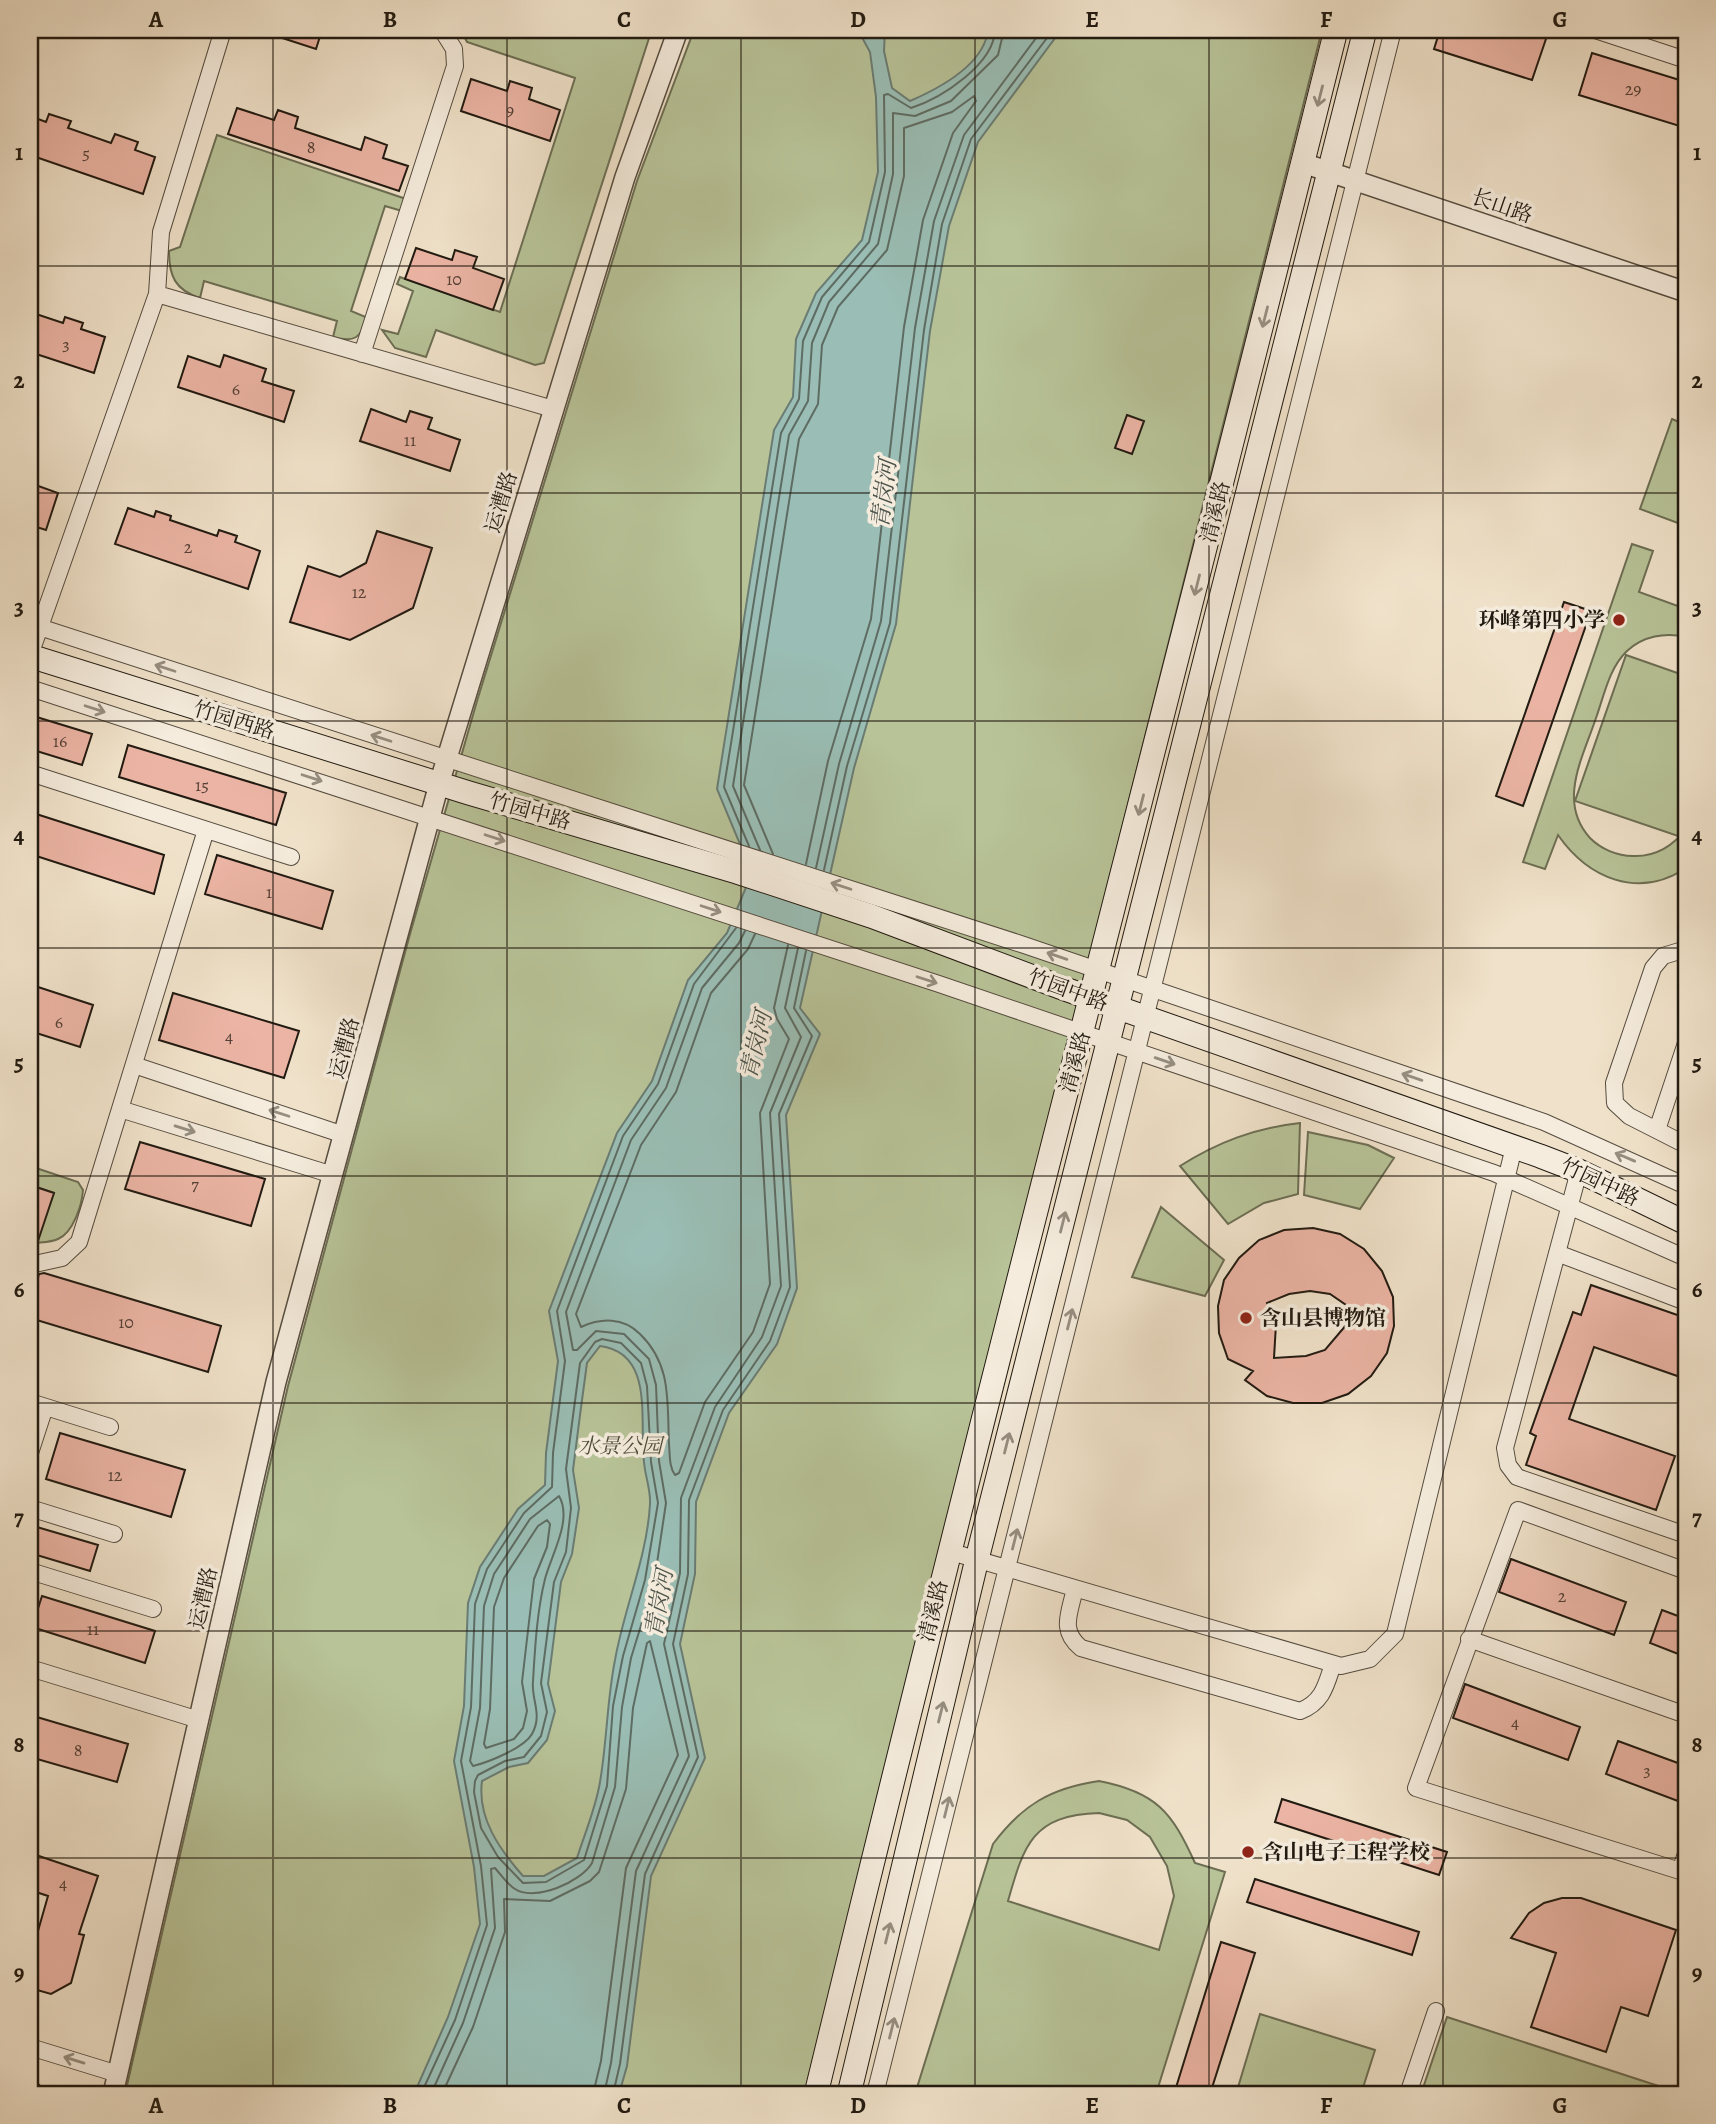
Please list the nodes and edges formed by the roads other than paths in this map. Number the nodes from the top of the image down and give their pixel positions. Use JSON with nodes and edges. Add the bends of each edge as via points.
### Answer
{"nodes":[{"id":1,"x":223,"y":30,"type":"edge"},
{"id":2,"x":442,"y":30,"type":"edge"},
{"id":3,"x":678,"y":30,"type":"edge"},
{"id":4,"x":1336,"y":30,"type":"edge"},
{"id":5,"x":1365,"y":30,"type":"edge"},
{"id":6,"x":1393,"y":30,"type":"edge"},
{"id":7,"x":1595,"y":30,"type":"edge"},
{"id":8,"x":1686,"y":60,"type":"edge"},
{"id":9,"x":1303,"y":163,"type":"junction"},
{"id":10,"x":1329,"y":172,"type":"junction"},
{"id":11,"x":1356,"y":180,"type":"junction"},
{"id":12,"x":1686,"y":292,"type":"edge"},
{"id":13,"x":157,"y":295,"type":"junction"},
{"id":14,"x":362,"y":354,"type":"junction"},
{"id":15,"x":554,"y":409,"type":"junction"},
{"id":16,"x":1217,"y":506,"type":"junction"},
{"id":17,"x":1244,"y":513,"type":"junction"},
{"id":18,"x":35,"y":626,"type":"edge"},
{"id":19,"x":30,"y":655,"type":"edge"},
{"id":20,"x":30,"y":688,"type":"edge"},
{"id":21,"x":446,"y":759,"type":"junction"},
{"id":22,"x":30,"y":774,"type":"edge"},
{"id":23,"x":439,"y":784,"type":"junction"},
{"id":24,"x":430,"y":817,"type":"junction"},
{"id":25,"x":206,"y":830,"type":"junction"},
{"id":26,"x":291,"y":857,"type":"dead end"},
{"id":27,"x":1686,"y":949,"type":"edge"},
{"id":28,"x":1099,"y":971,"type":"junction"},
{"id":29,"x":1124,"y":979,"type":"junction"},
{"id":30,"x":1153,"y":989,"type":"junction"},
{"id":31,"x":1092,"y":999,"type":"junction"},
{"id":32,"x":1117,"y":1008,"type":"junction"},
{"id":33,"x":1146,"y":1018,"type":"junction"},
{"id":34,"x":1083,"y":1033,"type":"junction"},
{"id":35,"x":1109,"y":1041,"type":"junction"},
{"id":36,"x":1686,"y":1043,"type":"edge"},
{"id":37,"x":1137,"y":1051,"type":"junction"},
{"id":38,"x":134,"y":1065,"type":"junction"},
{"id":39,"x":120,"y":1109,"type":"junction"},
{"id":40,"x":1657,"y":1130,"type":"junction"},
{"id":41,"x":344,"y":1135,"type":"junction"},
{"id":42,"x":1686,"y":1145,"type":"edge"},
{"id":43,"x":1514,"y":1147,"type":"junction"},
{"id":44,"x":1579,"y":1171,"type":"junction"},
{"id":45,"x":333,"y":1175,"type":"junction"},
{"id":46,"x":1507,"y":1178,"type":"junction"},
{"id":47,"x":1686,"y":1186,"type":"edge"},
{"id":48,"x":1570,"y":1205,"type":"junction"},
{"id":49,"x":1686,"y":1223,"type":"edge"},
{"id":50,"x":1557,"y":1252,"type":"junction"},
{"id":51,"x":1686,"y":1258,"type":"edge"},
{"id":52,"x":30,"y":1265,"type":"edge"},
{"id":53,"x":1686,"y":1302,"type":"edge"},
{"id":54,"x":37,"y":1405,"type":"edge"},
{"id":55,"x":110,"y":1427,"type":"dead end"},
{"id":56,"x":30,"y":1453,"type":"edge"},
{"id":57,"x":30,"y":1508,"type":"edge"},
{"id":58,"x":114,"y":1534,"type":"dead end"},
{"id":59,"x":1686,"y":1535,"type":"edge"},
{"id":60,"x":948,"y":1551,"type":"junction"},
{"id":61,"x":977,"y":1559,"type":"junction"},
{"id":62,"x":1007,"y":1568,"type":"junction"},
{"id":63,"x":1686,"y":1571,"type":"edge"},
{"id":64,"x":32,"y":1572,"type":"edge"},
{"id":65,"x":1075,"y":1588,"type":"junction"},
{"id":66,"x":30,"y":1590,"type":"edge"},
{"id":67,"x":153,"y":1609,"type":"dead end"},
{"id":68,"x":1469,"y":1639,"type":"junction"},
{"id":69,"x":1333,"y":1664,"type":"junction"},
{"id":70,"x":30,"y":1668,"type":"edge"},
{"id":71,"x":1686,"y":1715,"type":"edge"},
{"id":72,"x":199,"y":1720,"type":"junction"},
{"id":73,"x":1686,"y":1854,"type":"edge"},
{"id":74,"x":1436,"y":2011,"type":"dead end"},
{"id":75,"x":835,"y":2017,"type":"junction"},
{"id":76,"x":865,"y":2025,"type":"junction"},
{"id":77,"x":30,"y":2047,"type":"edge"},
{"id":78,"x":118,"y":2074,"type":"junction"},
{"id":79,"x":113,"y":2094,"type":"edge"},
{"id":80,"x":816,"y":2094,"type":"edge"},
{"id":81,"x":849,"y":2094,"type":"edge"},
{"id":82,"x":875,"y":2094,"type":"edge"},
{"id":83,"x":1408,"y":2094,"type":"edge"}],
"edges":[{"from":1,"to":13,"type":"street","via":[[161,232]]},
{"from":2,"to":14,"type":"street","via":[[454,49],[455,65]]},
{"from":3,"to":15,"type":"street","name":"运漕路","via":[[625,177]]},
{"from":4,"to":9,"type":"main road","name":"清溪路","one_way":true},
{"from":5,"to":10,"type":"main road","name":"清溪路"},
{"from":6,"to":11,"type":"street"},
{"from":7,"to":8,"type":"street"},
{"from":9,"to":10,"type":"street","name":"长山路"},
{"from":9,"to":16,"type":"main road","name":"清溪路","one_way":true},
{"from":10,"to":11,"type":"street","name":"长山路"},
{"from":10,"to":17,"type":"main road","name":"清溪路"},
{"from":11,"to":12,"type":"street","name":"长山路"},
{"from":11,"to":30,"type":"street"},
{"from":13,"to":14,"type":"street"},
{"from":13,"to":18,"type":"street"},
{"from":14,"to":15,"type":"street"},
{"from":15,"to":21,"type":"street","name":"运漕路"},
{"from":16,"to":17,"type":"main road"},
{"from":16,"to":28,"type":"main road","name":"清溪路","one_way":true},
{"from":17,"to":29,"type":"main road","name":"清溪路"},
{"from":18,"to":19,"type":"street"},
{"from":21,"to":18,"type":"street","one_way":true},
{"from":19,"to":23,"type":"main road","name":"竹园西路"},
{"from":20,"to":24,"type":"street","one_way":true},
{"from":21,"to":23,"type":"street","name":"运漕路"},
{"from":28,"to":21,"type":"street","one_way":true},
{"from":22,"to":25,"type":"street"},
{"from":23,"to":24,"type":"street","name":"运漕路"},
{"from":23,"to":31,"type":"main road","name":"竹园中路","via":[[871,916]]},
{"from":24,"to":34,"type":"street","one_way":true},
{"from":24,"to":41,"type":"street","name":"运漕路"},
{"from":25,"to":26,"type":"street"},
{"from":25,"to":38,"type":"street"},
{"from":27,"to":40,"type":"street","via":[[1662,956],[1653,968],[1614,1083],[1615,1103]]},
{"from":28,"to":29,"type":"street"},
{"from":28,"to":31,"type":"main road","name":"清溪路"},
{"from":29,"to":30,"type":"street"},
{"from":29,"to":32,"type":"main road","name":"清溪路"},
{"from":30,"to":33,"type":"street"},
{"from":47,"to":30,"type":"street","one_way":true,"via":[[1544,1122]]},
{"from":31,"to":32,"type":"main road","name":"竹园中路"},
{"from":31,"to":34,"type":"main road","name":"清溪路"},
{"from":32,"to":33,"type":"main road","name":"竹园中路"},
{"from":32,"to":35,"type":"main road","name":"清溪路"},
{"from":33,"to":37,"type":"street"},
{"from":33,"to":43,"type":"main road","name":"竹园中路"},
{"from":34,"to":35,"type":"street"},
{"from":34,"to":60,"type":"main road","name":"清溪路"},
{"from":35,"to":37,"type":"street"},
{"from":61,"to":35,"type":"main road","name":"清溪路","one_way":true},
{"from":36,"to":40,"type":"street"},
{"from":37,"to":46,"type":"street","one_way":true},
{"from":62,"to":37,"type":"street","one_way":true},
{"from":38,"to":39,"type":"street"},
{"from":41,"to":38,"type":"street","one_way":true},
{"from":39,"to":45,"type":"street","one_way":true},
{"from":39,"to":52,"type":"street","via":[[79,1242],[62,1258]]},
{"from":40,"to":42,"type":"street"},
{"from":41,"to":45,"type":"street","name":"运漕路"},
{"from":43,"to":44,"type":"main road","name":"竹园中路"},
{"from":43,"to":46,"type":"street"},
{"from":44,"to":48,"type":"street"},
{"from":44,"to":49,"type":"main road","name":"竹园中路"},
{"from":45,"to":72,"type":"street","name":"运漕路","via":[[276,1382]]},
{"from":46,"to":48,"type":"street"},
{"from":46,"to":69,"type":"street","via":[[1395,1634],[1370,1659]]},
{"from":48,"to":50,"type":"street"},
{"from":48,"to":51,"type":"street"},
{"from":50,"to":53,"type":"street"},
{"from":50,"to":59,"type":"street","via":[[1505,1448],[1508,1465],[1517,1477]]},
{"from":54,"to":55,"type":"street"},
{"from":54,"to":56,"type":"street"},
{"from":57,"to":58,"type":"street"},
{"from":60,"to":61,"type":"street"},
{"from":60,"to":75,"type":"main road","name":"清溪路"},
{"from":61,"to":62,"type":"street"},
{"from":76,"to":61,"type":"main road","name":"清溪路","one_way":true},
{"from":62,"to":65,"type":"street"},
{"from":82,"to":62,"type":"street","one_way":true},
{"from":63,"to":68,"type":"street","via":[[1517,1510]]},
{"from":64,"to":66,"type":"street"},
{"from":64,"to":67,"type":"street"},
{"from":65,"to":69,"type":"street"},
{"from":65,"to":69,"type":"street","via":[[1066,1630],[1081,1648],[1300,1711],[1314,1706],[1322,1696]]},
{"from":68,"to":71,"type":"street"},
{"from":68,"to":73,"type":"street","via":[[1416,1788],[1680,1871]]},
{"from":70,"to":72,"type":"street"},
{"from":72,"to":78,"type":"street","name":"运漕路"},
{"from":74,"to":83,"type":"street"},
{"from":75,"to":76,"type":"main road"},
{"from":75,"to":80,"type":"main road","name":"清溪路"},
{"from":76,"to":81,"type":"main road","name":"清溪路"},
{"from":78,"to":77,"type":"street","one_way":true},
{"from":78,"to":79,"type":"street","name":"运漕路"}]}
